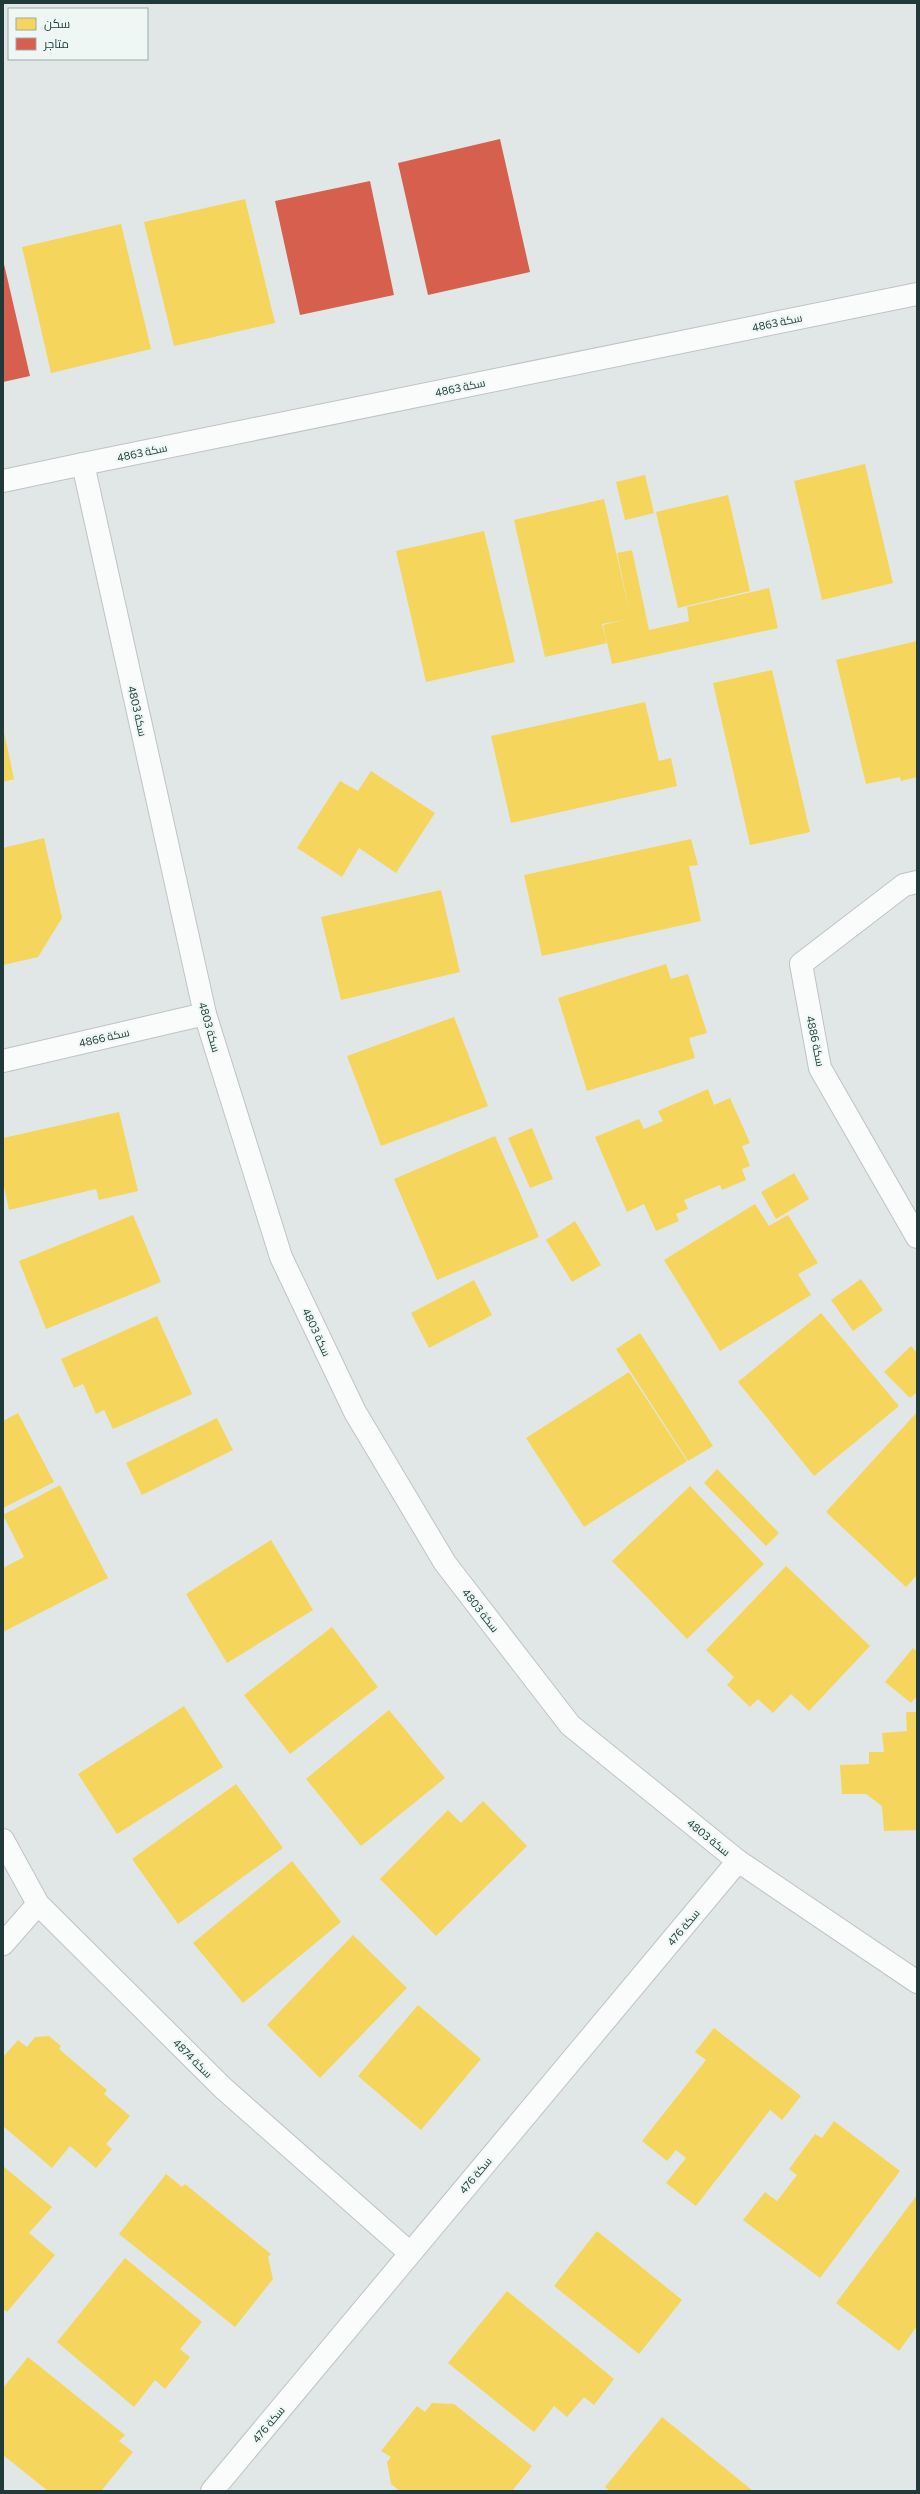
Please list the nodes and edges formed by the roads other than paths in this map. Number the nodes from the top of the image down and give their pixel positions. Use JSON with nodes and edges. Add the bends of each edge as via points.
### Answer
{"nodes":[{"id":1,"x":917,"y":294,"type":"edge"},
{"id":2,"x":83,"y":464,"type":"junction"},
{"id":3,"x":3,"y":481,"type":"edge"},
{"id":4,"x":917,"y":882,"type":"edge"},
{"id":5,"x":205,"y":1014,"type":"junction"},
{"id":6,"x":3,"y":1061,"type":"edge"},
{"id":7,"x":917,"y":1237,"type":"edge"},
{"id":8,"x":3,"y":1840,"type":"edge"},
{"id":9,"x":738,"y":1861,"type":"junction"},
{"id":10,"x":38,"y":1904,"type":"junction"},
{"id":11,"x":3,"y":1944,"type":"edge"},
{"id":12,"x":917,"y":1982,"type":"edge"},
{"id":13,"x":410,"y":2253,"type":"junction"},
{"id":14,"x":212,"y":2491,"type":"edge"}],
"edges":[{"from":1,"to":2,"type":"street","name":"سكة 4863"},
{"from":2,"to":3,"type":"street","name":"سكة 4863"},
{"from":2,"to":5,"type":"street","name":"سكة 4803"},
{"from":4,"to":7,"type":"street","name":"سكة 4886","via":[[904,885],[800,964],[820,1068]]},
{"from":5,"to":6,"type":"street","name":"سكة 4866"},
{"from":5,"to":9,"type":"street","name":"سكة 4803","via":[[281,1257],[355,1412],[445,1563],[570,1725]]},
{"from":8,"to":10,"type":"street","name":"سكة 4874"},
{"from":9,"to":12,"type":"street","name":"سكة 4803"},
{"from":9,"to":13,"type":"street","name":"سكة 476"},
{"from":10,"to":11,"type":"street"},
{"from":10,"to":13,"type":"street","name":"سكة 4874","via":[[223,2088]]},
{"from":13,"to":14,"type":"street","name":"سكة 476"}]}
